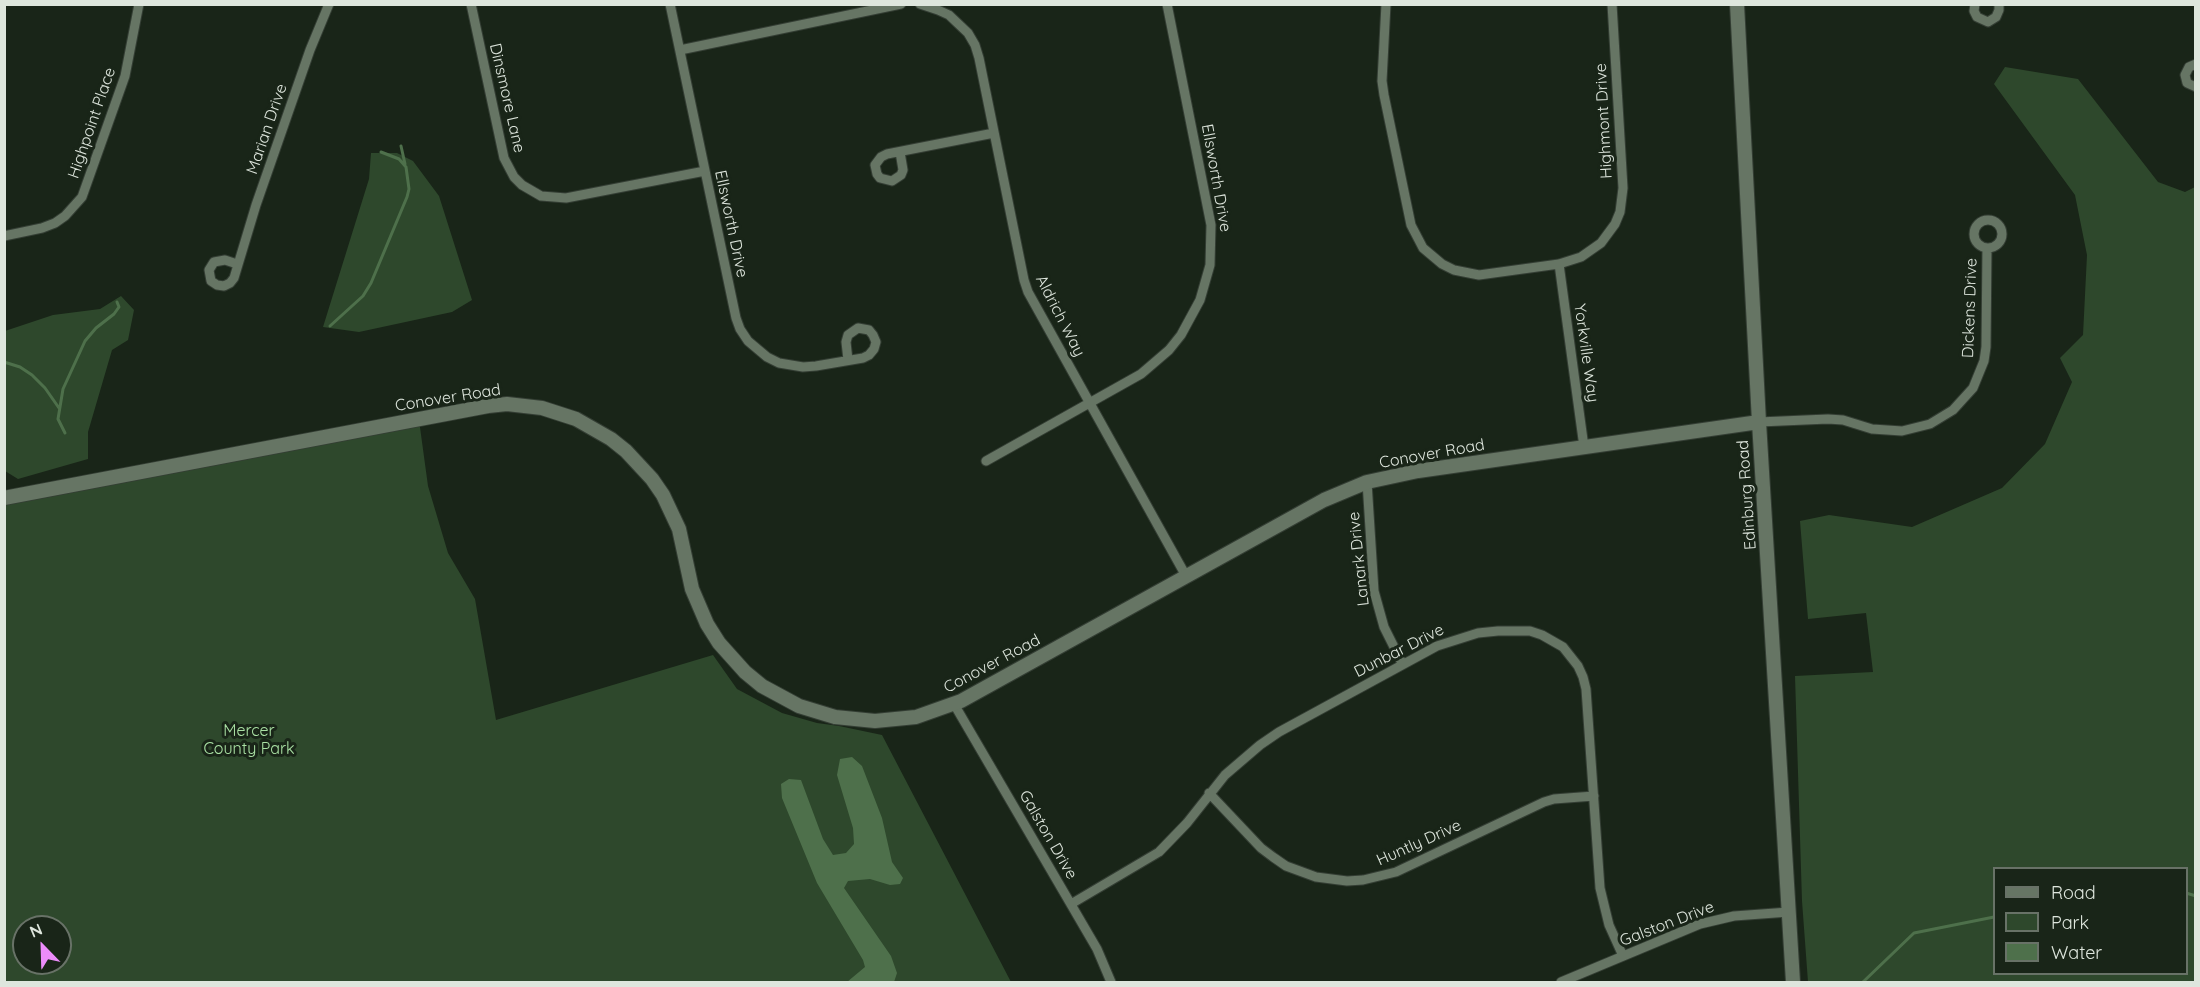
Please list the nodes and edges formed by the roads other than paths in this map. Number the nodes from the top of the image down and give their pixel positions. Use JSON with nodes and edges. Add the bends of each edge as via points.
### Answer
{"nodes":[{"id":1,"x":139,"y":4,"type":"edge"},
{"id":2,"x":329,"y":4,"type":"edge"},
{"id":3,"x":471,"y":4,"type":"edge"},
{"id":4,"x":670,"y":4,"type":"edge"},
{"id":5,"x":901,"y":4,"type":"edge"},
{"id":6,"x":920,"y":4,"type":"edge"},
{"id":7,"x":1167,"y":4,"type":"edge"},
{"id":8,"x":1386,"y":4,"type":"edge"},
{"id":9,"x":1612,"y":4,"type":"edge"},
{"id":10,"x":1737,"y":4,"type":"edge"},
{"id":11,"x":1999,"y":4,"type":"edge"},
{"id":12,"x":1973,"y":5,"type":"edge"},
{"id":13,"x":680,"y":50,"type":"junction"},
{"id":14,"x":2196,"y":64,"type":"edge"},
{"id":15,"x":2196,"y":87,"type":"edge"},
{"id":16,"x":994,"y":133,"type":"junction"},
{"id":17,"x":900,"y":152,"type":"dead end"},
{"id":18,"x":705,"y":171,"type":"junction"},
{"id":19,"x":4,"y":236,"type":"edge"},
{"id":20,"x":1987,"y":248,"type":"dead end"},
{"id":21,"x":237,"y":264,"type":"dead end"},
{"id":22,"x":1559,"y":264,"type":"junction"},
{"id":23,"x":848,"y":360,"type":"dead end"},
{"id":24,"x":1089,"y":403,"type":"junction"},
{"id":25,"x":1759,"y":423,"type":"junction"},
{"id":26,"x":1584,"y":447,"type":"junction"},
{"id":27,"x":986,"y":461,"type":"dead end"},
{"id":28,"x":1367,"y":483,"type":"junction"},
{"id":29,"x":4,"y":498,"type":"edge"},
{"id":30,"x":1186,"y":576,"type":"junction"},
{"id":31,"x":1402,"y":663,"type":"junction"},
{"id":32,"x":954,"y":704,"type":"junction"},
{"id":33,"x":1209,"y":793,"type":"junction"},
{"id":34,"x":1594,"y":796,"type":"junction"},
{"id":35,"x":1071,"y":904,"type":"junction"},
{"id":36,"x":1789,"y":912,"type":"junction"},
{"id":37,"x":1623,"y":956,"type":"junction"},
{"id":38,"x":1111,"y":982,"type":"edge"},
{"id":39,"x":1561,"y":982,"type":"edge"},
{"id":40,"x":1793,"y":982,"type":"edge"}],
"edges":[{"from":1,"to":19,"type":"street","name":"Highpoint Place","via":[[125,76],[82,197],[55,223]]},
{"from":2,"to":21,"type":"street","name":"Marian Drive"},
{"from":3,"to":18,"type":"street","name":"Dinsmore Lane","via":[[504,158],[514,177],[531,191],[566,198]]},
{"from":4,"to":13,"type":"street","name":"Ellsworth Drive"},
{"from":5,"to":13,"type":"street"},
{"from":6,"to":16,"type":"street","name":"Aldrich Way","via":[[949,15],[975,45]]},
{"from":7,"to":24,"type":"street","name":"Ellsworth Drive","via":[[1208,206],[1210,265],[1192,318],[1169,350],[1141,374]]},
{"from":8,"to":22,"type":"street","via":[[1382,81],[1416,238],[1442,264],[1467,274]]},
{"from":9,"to":22,"type":"street","name":"Highmont Drive","via":[[1623,188],[1620,212],[1609,234],[1592,251]]},
{"from":10,"to":25,"type":"street","name":"Edinburg Road"},
{"from":11,"to":12,"type":"street","via":[[1996,17],[1988,22],[1977,17]]},
{"from":13,"to":18,"type":"street","name":"Ellsworth Drive"},
{"from":14,"to":15,"type":"street","via":[[2185,75],[2187,83]]},
{"from":16,"to":17,"type":"street"},
{"from":16,"to":24,"type":"street","name":"Aldrich Way","via":[[1023,280]]},
{"from":18,"to":23,"type":"street","name":"Ellsworth Drive","via":[[736,318],[748,341],[767,357],[791,366]]},
{"from":20,"to":25,"type":"street","name":"Dickens Drive","via":[[1984,361],[1973,388],[1953,411],[1930,424],[1902,431],[1828,419]]},
{"from":22,"to":26,"type":"street","name":"Yorkville Way"},
{"from":24,"to":27,"type":"street","name":"Ellsworth Drive"},
{"from":24,"to":30,"type":"street","name":"Aldrich Way"},
{"from":25,"to":26,"type":"street","name":"Conover Road"},
{"from":25,"to":36,"type":"street","name":"Edinburg Road"},
{"from":26,"to":28,"type":"street","name":"Conover Road","via":[[1418,471]]},
{"from":28,"to":30,"type":"street","name":"Conover Road","via":[[1324,500]]},
{"from":28,"to":31,"type":"street","name":"Lanark Drive","via":[[1374,591],[1384,627]]},
{"from":29,"to":32,"type":"street","name":"Conover Road","via":[[488,406],[542,408],[576,419],[611,439],[652,479],[679,529],[693,589],[707,624],[731,658],[762,686],[799,706],[855,721],[916,717]]},
{"from":30,"to":32,"type":"street","name":"Conover Road"},
{"from":31,"to":33,"type":"street","name":"Dunbar Drive","via":[[1260,745]]},
{"from":31,"to":34,"type":"street","name":"Dunbar Drive","via":[[1478,633],[1530,632],[1553,640],[1572,656],[1583,677]]},
{"from":32,"to":35,"type":"street","name":"Galston Drive"},
{"from":33,"to":34,"type":"street","name":"Huntly Drive","via":[[1273,857],[1308,875],[1347,881],[1396,872],[1544,802]]},
{"from":33,"to":35,"type":"street","name":"Dunbar Drive","via":[[1159,852]]},
{"from":34,"to":37,"type":"street","name":"Dunbar Drive","via":[[1600,888],[1609,925]]},
{"from":35,"to":38,"type":"street","name":"Galston Drive"},
{"from":36,"to":37,"type":"street","name":"Galston Drive","via":[[1717,919]]},
{"from":36,"to":40,"type":"street","name":"Edinburg Road"},
{"from":37,"to":39,"type":"street","name":"Galston Drive"}]}
